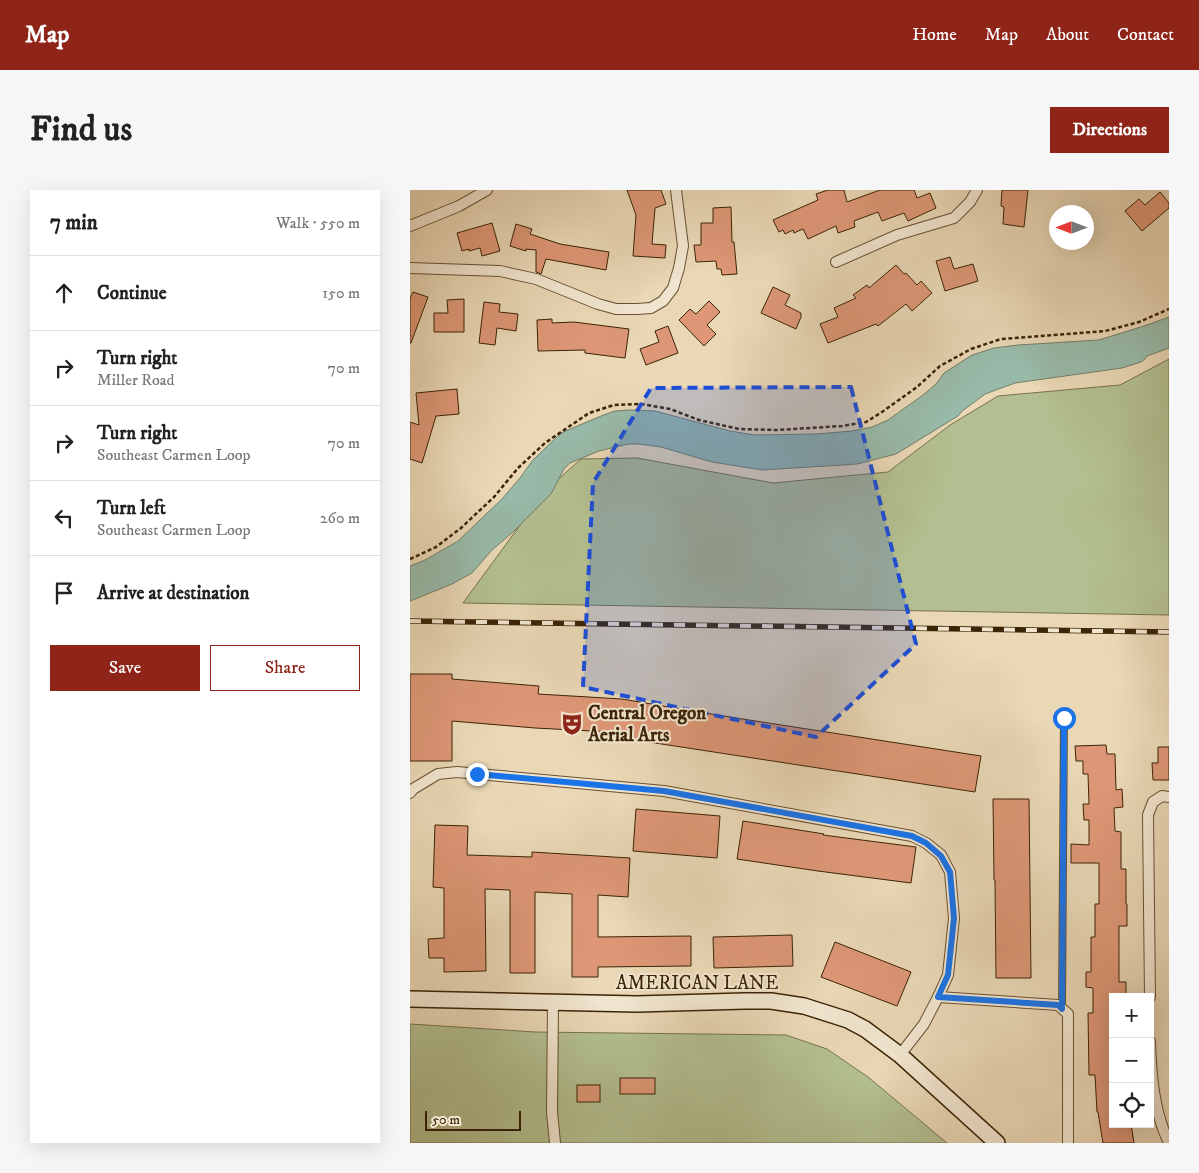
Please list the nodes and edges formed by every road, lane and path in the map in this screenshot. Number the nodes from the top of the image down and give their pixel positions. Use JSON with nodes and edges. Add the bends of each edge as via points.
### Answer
{"nodes":[{"id":1,"x":487,"y":190,"type":"edge"},
{"id":2,"x":676,"y":190,"type":"edge"},
{"id":3,"x":977,"y":190,"type":"edge"},
{"id":4,"x":410,"y":226,"type":"edge"},
{"id":5,"x":836,"y":262,"type":"dead end"},
{"id":6,"x":410,"y":268,"type":"edge"},
{"id":7,"x":1169,"y":309,"type":"edge"},
{"id":8,"x":410,"y":559,"type":"edge"},
{"id":9,"x":1064,"y":718,"type":"dead end"},
{"id":10,"x":410,"y":793,"type":"edge"},
{"id":11,"x":1169,"y":796,"type":"edge"},
{"id":12,"x":1150,"y":993,"type":"edge"},
{"id":13,"x":938,"y":997,"type":"junction"},
{"id":14,"x":410,"y":999,"type":"edge"},
{"id":15,"x":553,"y":1002,"type":"junction"},
{"id":16,"x":1062,"y":1009,"type":"junction"},
{"id":17,"x":900,"y":1054,"type":"junction"},
{"id":18,"x":1152,"y":1083,"type":"edge"},
{"id":19,"x":555,"y":1143,"type":"edge"},
{"id":20,"x":997,"y":1143,"type":"edge"},
{"id":21,"x":1068,"y":1143,"type":"edge"},
{"id":22,"x":1169,"y":1143,"type":"edge"}],
"edges":[{"from":1,"to":4,"type":"street","via":[[459,206]]},
{"from":2,"to":6,"type":"street","via":[[682,246],[679,268],[673,288],[663,301],[651,308],[616,309],[536,279],[500,271]]},
{"from":3,"to":5,"type":"street","via":[[954,218],[897,235]]},
{"from":7,"to":8,"type":"path","via":[[1139,322],[1105,331],[1002,339],[971,349],[940,366],[866,422],[777,430],[739,429],[641,404],[614,405],[589,413],[545,443],[461,528],[436,547]]},
{"from":9,"to":16,"type":"lane"},
{"from":10,"to":13,"type":"street","via":[[438,774],[457,772],[664,791],[912,836],[941,856],[950,872],[954,918],[948,975]]},
{"from":11,"to":12,"type":"street","via":[[1153,802],[1148,815]]},
{"from":13,"to":16,"type":"street","via":[[1058,1005]]},
{"from":13,"to":17,"type":"street","via":[[924,1024]]},
{"from":14,"to":15,"type":"street","name":"AMERICAN LANE"},
{"from":15,"to":17,"type":"street","name":"AMERICAN LANE","via":[[771,1001],[804,1006],[848,1020]]},
{"from":15,"to":19,"type":"street","via":[[552,1112]]},
{"from":16,"to":21,"type":"street","via":[[1068,1014]]},
{"from":17,"to":20,"type":"street","name":"AMERICAN LANE"},
{"from":18,"to":22,"type":"street","via":[[1162,1129]]}]}
